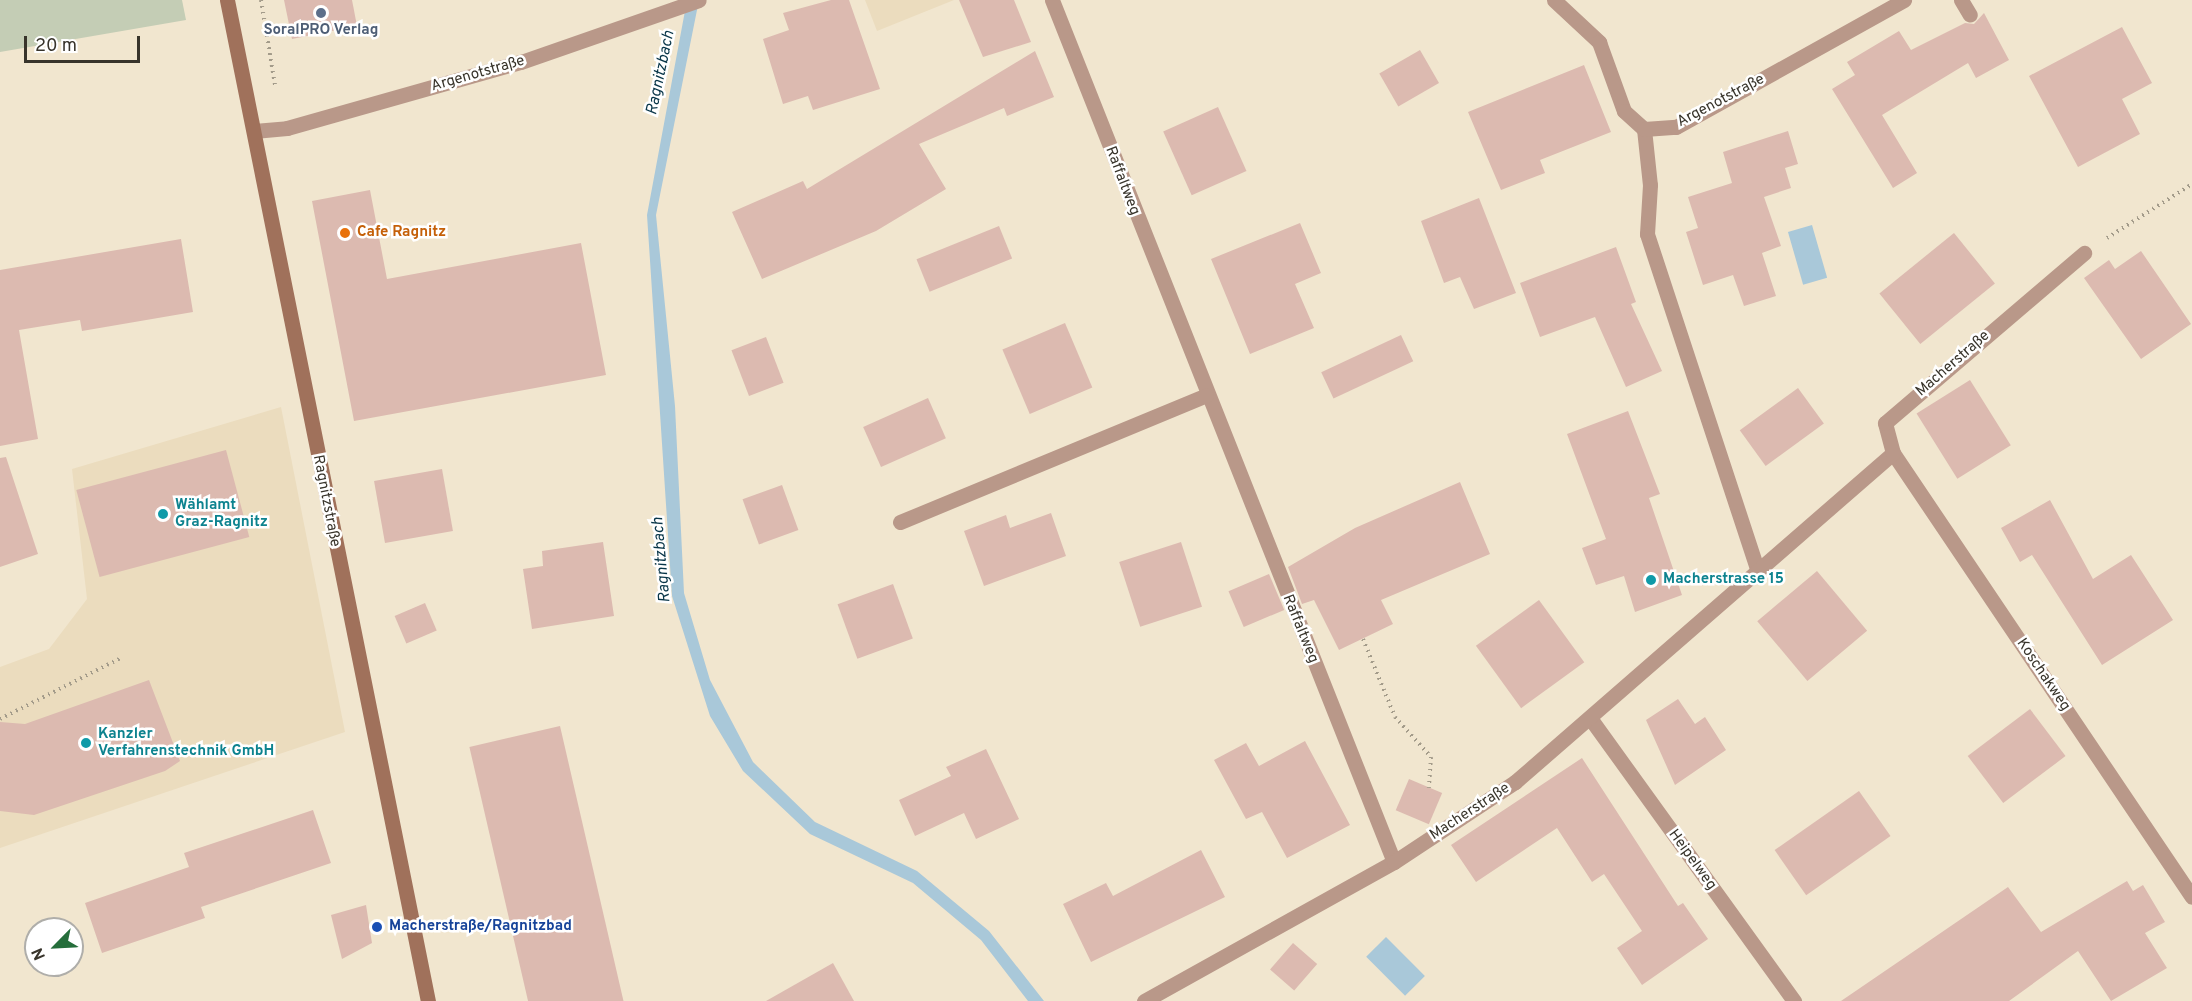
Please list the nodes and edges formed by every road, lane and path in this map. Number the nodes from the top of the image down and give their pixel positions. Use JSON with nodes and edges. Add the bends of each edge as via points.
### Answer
{"nodes":[{"id":1,"x":227,"y":0,"type":"edge"},
{"id":2,"x":261,"y":0,"type":"edge"},
{"id":3,"x":699,"y":0,"type":"edge"},
{"id":4,"x":1052,"y":0,"type":"edge"},
{"id":5,"x":1554,"y":0,"type":"edge"},
{"id":6,"x":1904,"y":0,"type":"edge"},
{"id":7,"x":1961,"y":0,"type":"edge"},
{"id":8,"x":1970,"y":15,"type":"dead end"},
{"id":9,"x":276,"y":89,"type":"dead end"},
{"id":10,"x":1644,"y":129,"type":"junction"},
{"id":11,"x":254,"y":131,"type":"junction"},
{"id":12,"x":2192,"y":184,"type":"edge"},
{"id":13,"x":2084,"y":253,"type":"joint"},
{"id":14,"x":1206,"y":396,"type":"junction"},
{"id":15,"x":1893,"y":453,"type":"junction"},
{"id":16,"x":900,"y":522,"type":"dead end"},
{"id":17,"x":1758,"y":571,"type":"junction"},
{"id":18,"x":1363,"y":639,"type":"dead end"},
{"id":19,"x":121,"y":658,"type":"dead end"},
{"id":20,"x":1590,"y":718,"type":"junction"},
{"id":21,"x":0,"y":719,"type":"edge"},
{"id":22,"x":1429,"y":788,"type":"dead end"},
{"id":23,"x":1394,"y":862,"type":"junction"},
{"id":24,"x":2192,"y":897,"type":"edge"},
{"id":25,"x":428,"y":1001,"type":"edge"},
{"id":26,"x":1144,"y":1001,"type":"edge"},
{"id":27,"x":1794,"y":1001,"type":"edge"}],
"edges":[{"from":1,"to":11,"type":"main road","name":"Ragnitzstraße"},
{"from":2,"to":9,"type":"path"},
{"from":3,"to":11,"type":"street","name":"Argenotstraße","via":[[521,63],[287,128]]},
{"from":4,"to":14,"type":"street","name":"Raffaltweg"},
{"from":5,"to":10,"type":"street","via":[[1599,42],[1624,111]]},
{"from":6,"to":10,"type":"street","name":"Argenotstraße","via":[[1676,127]]},
{"from":7,"to":8,"type":"street"},
{"from":10,"to":17,"type":"street","via":[[1650,185],[1647,234]]},
{"from":11,"to":25,"type":"main road","name":"Ragnitzstraße"},
{"from":12,"to":13,"type":"path"},
{"from":13,"to":15,"type":"street","name":"Macherstraße","via":[[1885,423]]},
{"from":14,"to":16,"type":"street"},
{"from":14,"to":23,"type":"street","name":"Raffaltweg"},
{"from":15,"to":17,"type":"street","name":"Macherstraße"},
{"from":15,"to":24,"type":"street","name":"Koschakweg"},
{"from":17,"to":20,"type":"street","name":"Macherstraße"},
{"from":18,"to":22,"type":"path","via":[[1395,717],[1431,757]]},
{"from":19,"to":21,"type":"path"},
{"from":20,"to":23,"type":"street","name":"Macherstraße","via":[[1515,782]]},
{"from":20,"to":27,"type":"street","name":"Heipelweg"},
{"from":23,"to":26,"type":"street","name":"Macherstraße"}]}
